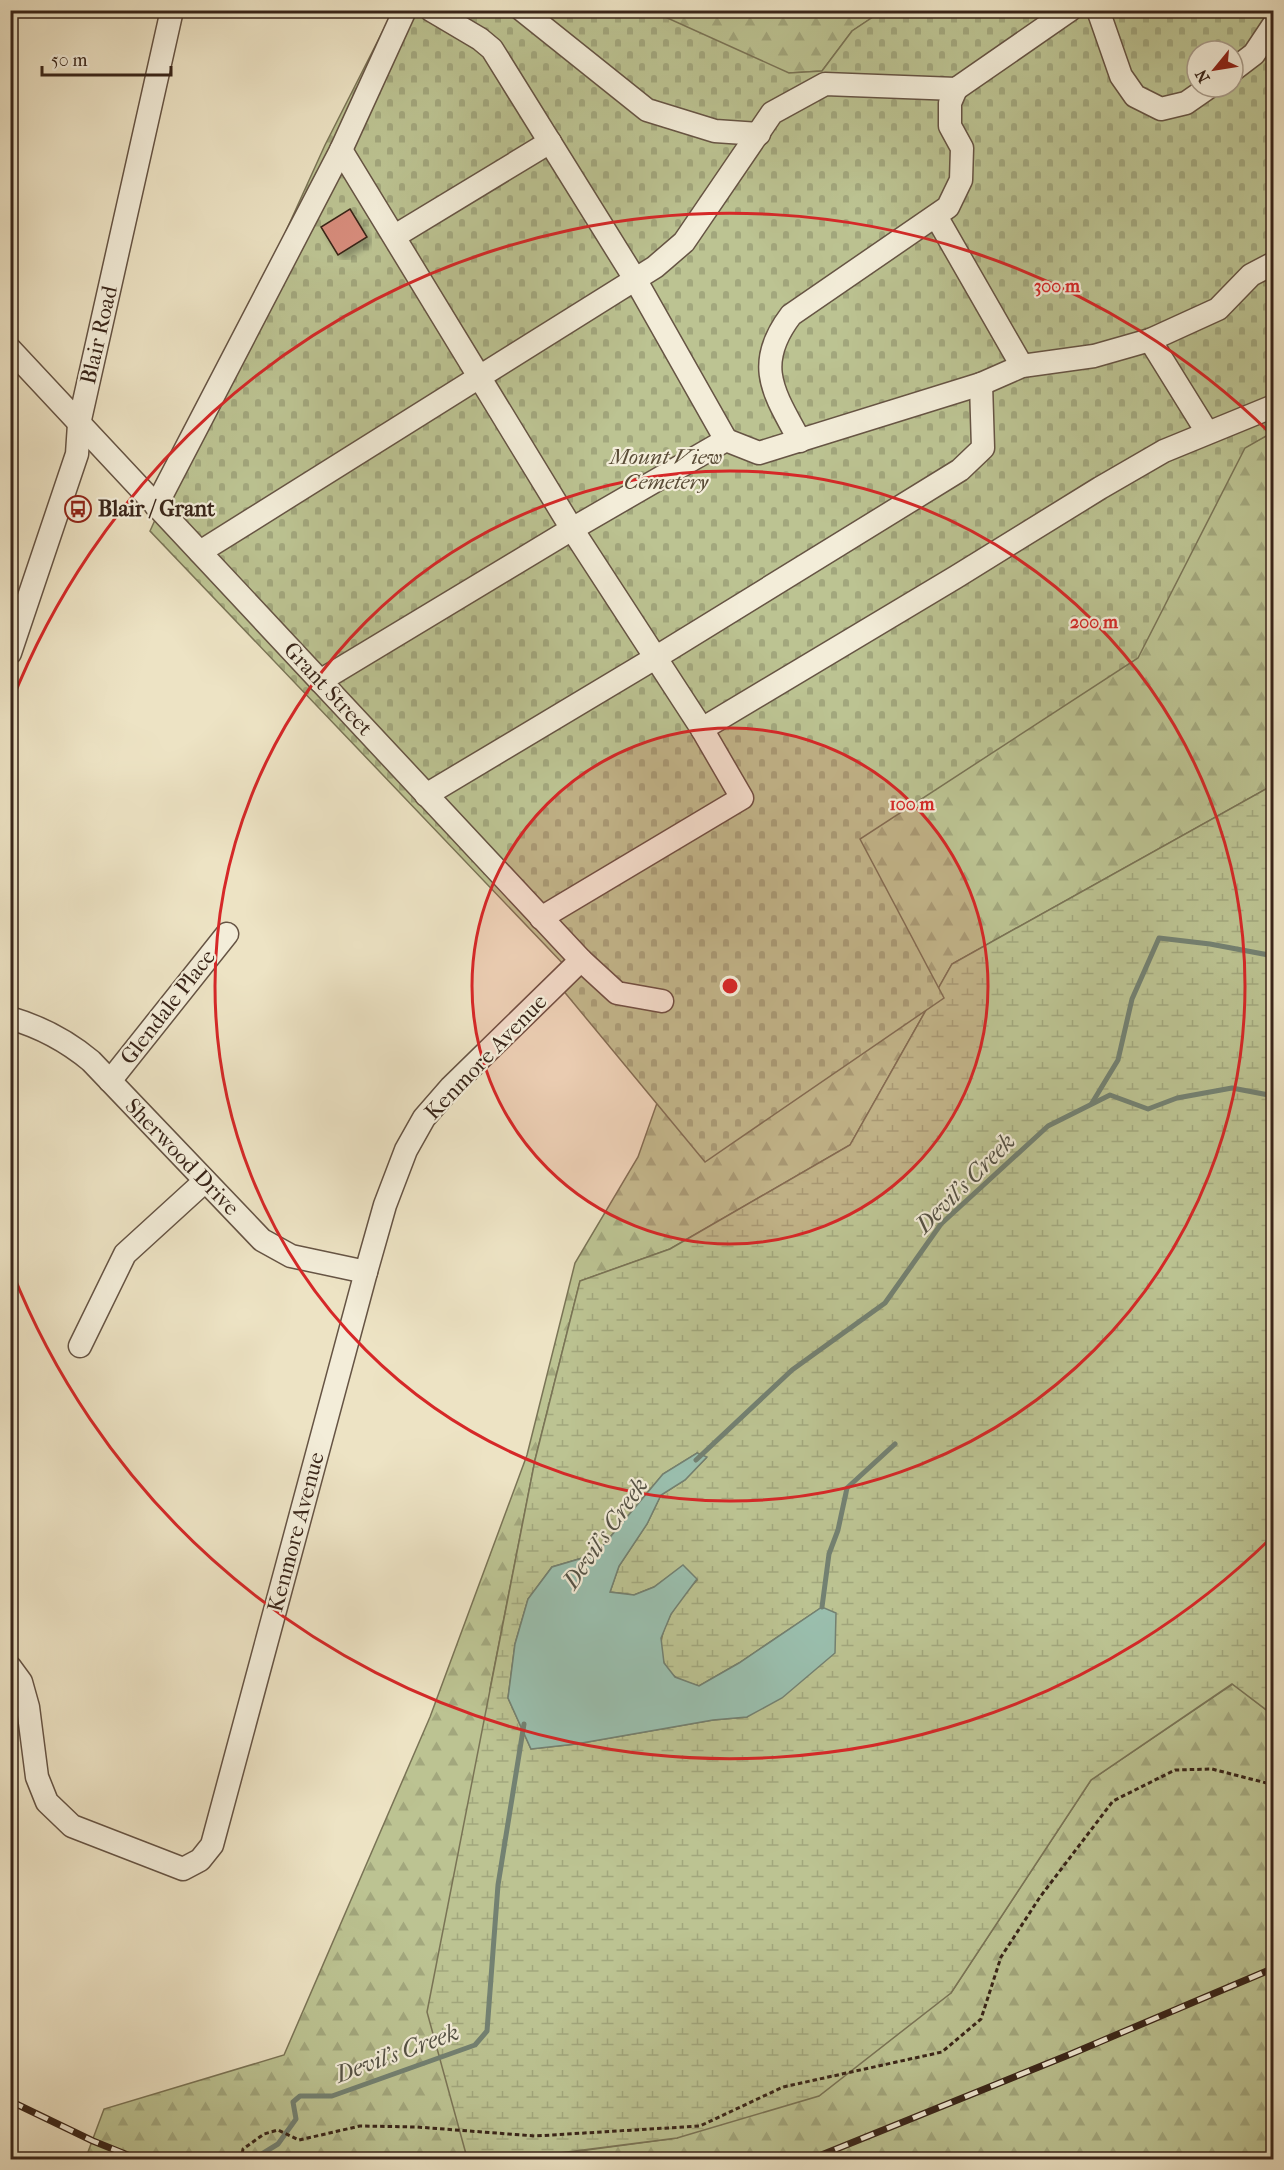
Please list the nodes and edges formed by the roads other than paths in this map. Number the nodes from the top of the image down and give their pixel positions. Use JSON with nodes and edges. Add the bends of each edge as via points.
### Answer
{"nodes":[{"id":1,"x":172,"y":10,"type":"edge"},
{"id":2,"x":405,"y":10,"type":"edge"},
{"id":3,"x":431,"y":10,"type":"edge"},
{"id":4,"x":522,"y":10,"type":"edge"},
{"id":5,"x":1070,"y":10,"type":"edge"},
{"id":6,"x":1098,"y":10,"type":"edge"},
{"id":7,"x":1274,"y":24,"type":"edge"},
{"id":8,"x":1245,"y":61,"type":"edge"},
{"id":9,"x":956,"y":89,"type":"junction"},
{"id":10,"x":1192,"y":99,"type":"edge"},
{"id":11,"x":759,"y":134,"type":"junction"},
{"id":12,"x":550,"y":142,"type":"junction"},
{"id":13,"x":341,"y":150,"type":"junction"},
{"id":14,"x":936,"y":216,"type":"junction"},
{"id":15,"x":395,"y":236,"type":"junction"},
{"id":16,"x":1274,"y":263,"type":"edge"},
{"id":17,"x":635,"y":279,"type":"junction"},
{"id":18,"x":1150,"y":340,"type":"junction"},
{"id":19,"x":10,"y":349,"type":"edge"},
{"id":20,"x":1022,"y":366,"type":"junction"},
{"id":21,"x":480,"y":377,"type":"junction"},
{"id":22,"x":981,"y":384,"type":"junction"},
{"id":23,"x":1274,"y":406,"type":"edge"},
{"id":24,"x":79,"y":424,"type":"junction"},
{"id":25,"x":1207,"y":432,"type":"junction"},
{"id":26,"x":726,"y":440,"type":"junction"},
{"id":27,"x":800,"y":441,"type":"junction"},
{"id":28,"x":156,"y":506,"type":"junction"},
{"id":29,"x":572,"y":529,"type":"junction"},
{"id":30,"x":200,"y":552,"type":"junction"},
{"id":31,"x":10,"y":653,"type":"edge"},
{"id":32,"x":655,"y":658,"type":"junction"},
{"id":33,"x":320,"y":681,"type":"junction"},
{"id":34,"x":702,"y":729,"type":"junction"},
{"id":35,"x":426,"y":795,"type":"junction"},
{"id":36,"x":541,"y":918,"type":"junction"},
{"id":37,"x":227,"y":934,"type":"dead end"},
{"id":38,"x":581,"y":960,"type":"junction"},
{"id":39,"x":662,"y":1001,"type":"dead end"},
{"id":40,"x":10,"y":1018,"type":"edge"},
{"id":41,"x":110,"y":1081,"type":"junction"},
{"id":42,"x":205,"y":1181,"type":"junction"},
{"id":43,"x":366,"y":1272,"type":"junction"},
{"id":44,"x":80,"y":1347,"type":"dead end"},
{"id":45,"x":10,"y":1667,"type":"edge"}],
"edges":[{"from":1,"to":24,"type":"street","name":"Blair Road"},
{"from":2,"to":13,"type":"street"},
{"from":3,"to":12,"type":"street","via":[[492,49]]},
{"from":4,"to":11,"type":"street","via":[[647,110],[715,131]]},
{"from":5,"to":9,"type":"street"},
{"from":6,"to":10,"type":"street","via":[[1121,76],[1135,96],[1161,109]]},
{"from":7,"to":8,"type":"street"},
{"from":9,"to":11,"type":"street","via":[[825,84],[772,113]]},
{"from":9,"to":14,"type":"street","via":[[950,103],[950,126],[962,148],[961,180],[948,207]]},
{"from":11,"to":17,"type":"street","via":[[684,242],[656,267]]},
{"from":12,"to":15,"type":"street"},
{"from":12,"to":17,"type":"street"},
{"from":13,"to":15,"type":"street"},
{"from":13,"to":28,"type":"street"},
{"from":14,"to":20,"type":"street"},
{"from":14,"to":27,"type":"street","via":[[791,315],[778,332],[769,357],[775,395]]},
{"from":15,"to":21,"type":"street"},
{"from":16,"to":18,"type":"street","via":[[1251,275],[1218,309]]},
{"from":17,"to":21,"type":"street"},
{"from":17,"to":26,"type":"street"},
{"from":18,"to":20,"type":"street","via":[[1094,356]]},
{"from":18,"to":25,"type":"street"},
{"from":19,"to":24,"type":"street","name":"Grant Street"},
{"from":20,"to":22,"type":"street"},
{"from":21,"to":29,"type":"street"},
{"from":21,"to":30,"type":"street"},
{"from":22,"to":27,"type":"street"},
{"from":22,"to":32,"type":"street","via":[[983,448],[960,470]]},
{"from":23,"to":25,"type":"street"},
{"from":24,"to":28,"type":"street","name":"Grant Street"},
{"from":24,"to":31,"type":"street","name":"Blair Road","via":[[77,454]]},
{"from":25,"to":34,"type":"street","via":[[1164,451],[1100,488]]},
{"from":26,"to":27,"type":"street","via":[[759,453]]},
{"from":26,"to":29,"type":"street"},
{"from":28,"to":30,"type":"street","name":"Grant Street"},
{"from":29,"to":32,"type":"street"},
{"from":29,"to":33,"type":"street"},
{"from":30,"to":33,"type":"street","name":"Grant Street"},
{"from":32,"to":34,"type":"street"},
{"from":32,"to":35,"type":"street"},
{"from":33,"to":35,"type":"street","name":"Grant Street"},
{"from":34,"to":36,"type":"street","via":[[742,798]]},
{"from":35,"to":36,"type":"street","name":"Grant Street"},
{"from":36,"to":38,"type":"street","name":"Grant Street"},
{"from":37,"to":41,"type":"street","name":"Glendale Place"},
{"from":38,"to":39,"type":"street","name":"Grant Street","via":[[617,993]]},
{"from":38,"to":43,"type":"street","name":"Kenmore Avenue","via":[[424,1118],[406,1150],[385,1205]]},
{"from":40,"to":41,"type":"street","name":"Sherwood Drive","via":[[30,1023],[71,1044]]},
{"from":41,"to":42,"type":"street","name":"Sherwood Drive"},
{"from":42,"to":43,"type":"street","name":"Sherwood Drive","via":[[272,1246],[291,1256]]},
{"from":42,"to":44,"type":"street","via":[[124,1254]]},
{"from":43,"to":45,"type":"street","name":"Kenmore Avenue","via":[[212,1845],[200,1860],[183,1869],[72,1826],[47,1802],[37,1777],[28,1707],[21,1682]]}]}
